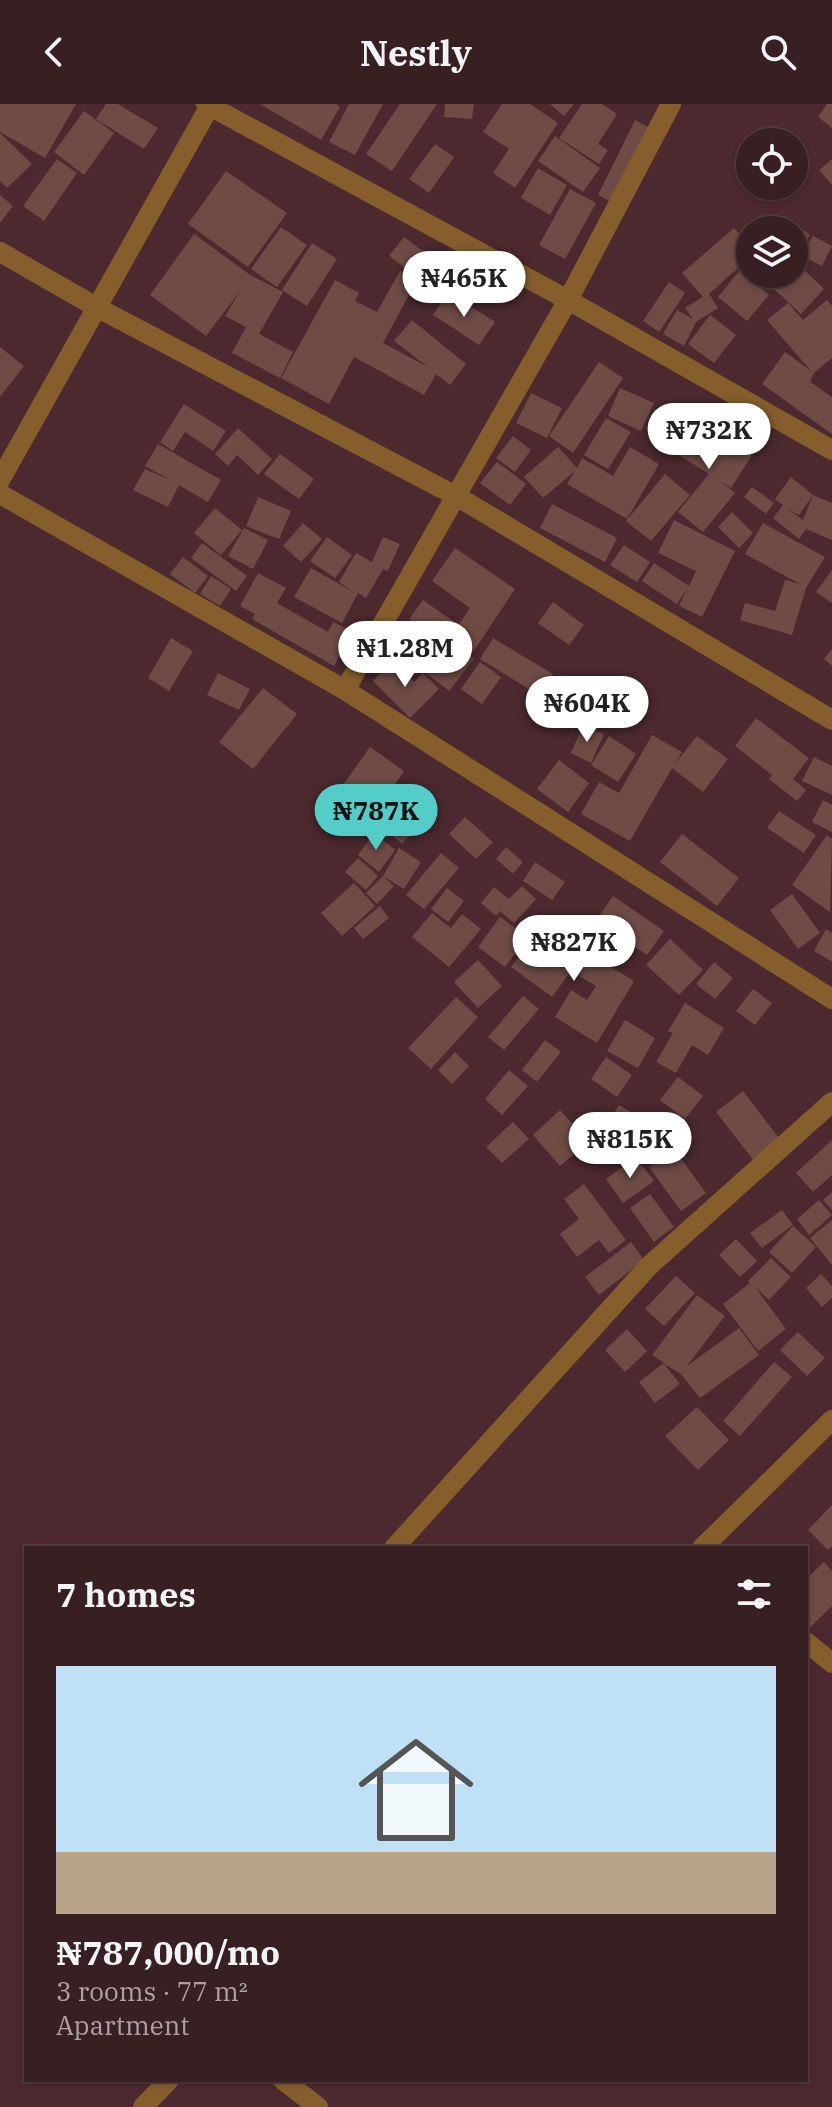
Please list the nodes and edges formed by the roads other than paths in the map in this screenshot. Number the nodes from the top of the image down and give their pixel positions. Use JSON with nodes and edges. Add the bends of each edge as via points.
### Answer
{"nodes":[{"id":1,"x":209,"y":105,"type":"edge"},
{"id":2,"x":668,"y":105,"type":"edge"},
{"id":3,"x":0,"y":252,"type":"edge"},
{"id":4,"x":568,"y":300,"type":"junction"},
{"id":5,"x":98,"y":308,"type":"junction"},
{"id":6,"x":832,"y":450,"type":"edge"},
{"id":7,"x":0,"y":480,"type":"edge"},
{"id":8,"x":0,"y":494,"type":"edge"},
{"id":9,"x":458,"y":497,"type":"junction"},
{"id":10,"x":345,"y":690,"type":"junction"},
{"id":11,"x":832,"y":720,"type":"edge"},
{"id":12,"x":832,"y":999,"type":"edge"},
{"id":13,"x":832,"y":1102,"type":"edge"},
{"id":14,"x":832,"y":1420,"type":"edge"},
{"id":15,"x":396,"y":1546,"type":"edge"},
{"id":16,"x":704,"y":1546,"type":"edge"},
{"id":17,"x":808,"y":1644,"type":"edge"},
{"id":18,"x":832,"y":1663,"type":"edge"},
{"id":19,"x":167,"y":2082,"type":"edge"},
{"id":20,"x":286,"y":2082,"type":"edge"},
{"id":21,"x":143,"y":2107,"type":"edge"},
{"id":22,"x":318,"y":2107,"type":"edge"}],
"edges":[{"from":1,"to":4,"type":"street"},
{"from":1,"to":5,"type":"street"},
{"from":2,"to":4,"type":"street"},
{"from":3,"to":5,"type":"street"},
{"from":4,"to":6,"type":"street"},
{"from":4,"to":9,"type":"street"},
{"from":5,"to":7,"type":"street"},
{"from":5,"to":9,"type":"street"},
{"from":8,"to":10,"type":"street"},
{"from":9,"to":10,"type":"street"},
{"from":9,"to":11,"type":"street"},
{"from":10,"to":12,"type":"street"},
{"from":13,"to":15,"type":"street","via":[[649,1266]]},
{"from":14,"to":16,"type":"street"},
{"from":17,"to":18,"type":"street"},
{"from":19,"to":21,"type":"street"},
{"from":20,"to":22,"type":"street"}]}
